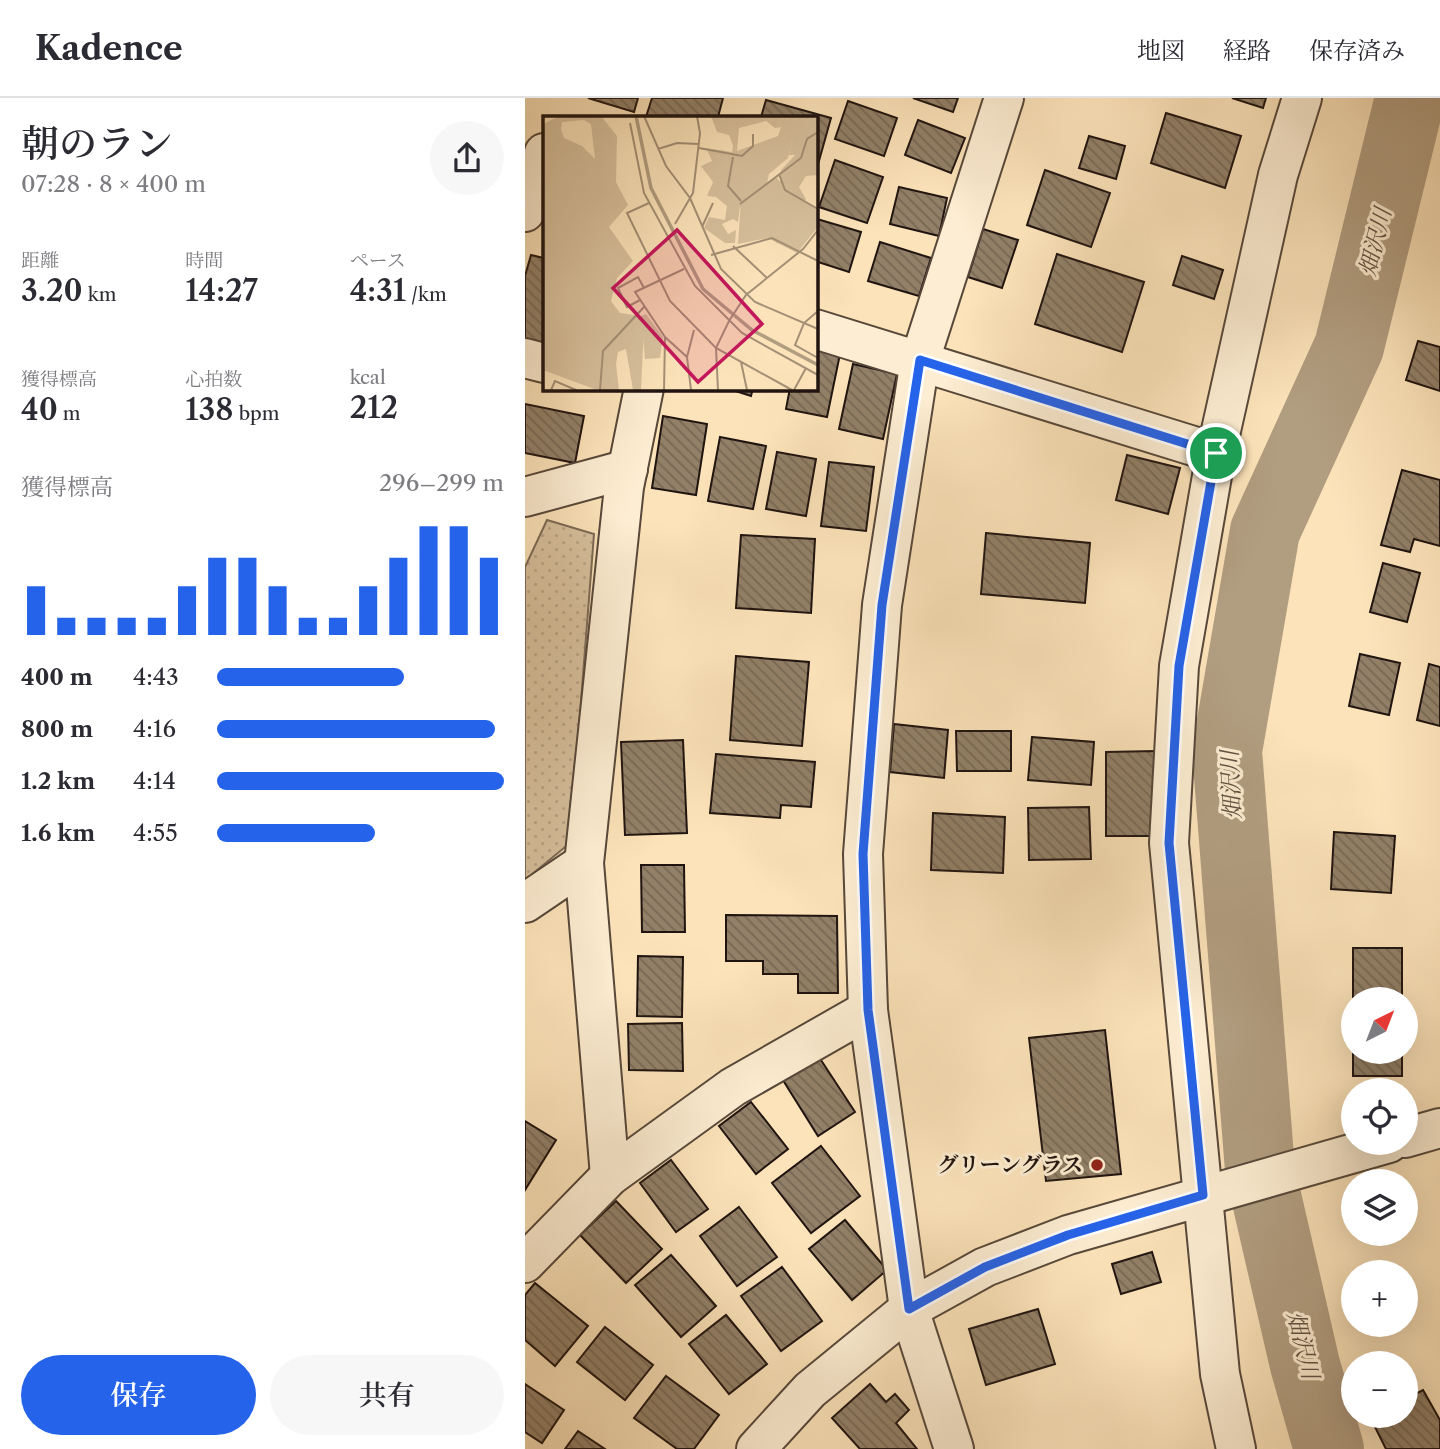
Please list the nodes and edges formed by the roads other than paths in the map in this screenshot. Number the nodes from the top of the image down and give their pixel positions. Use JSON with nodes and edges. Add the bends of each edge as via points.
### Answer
{"nodes":[{"id":1,"x":1004,"y":98,"type":"edge"},
{"id":2,"x":1302,"y":98,"type":"edge"},
{"id":3,"x":543,"y":156,"type":"edge"},
{"id":4,"x":525,"y":212,"type":"edge"},
{"id":5,"x":817,"y":330,"type":"edge"},
{"id":6,"x":525,"y":358,"type":"edge"},
{"id":7,"x":920,"y":360,"type":"junction"},
{"id":8,"x":543,"y":363,"type":"edge"},
{"id":9,"x":644,"y":390,"type":"edge"},
{"id":10,"x":1216,"y":453,"type":"junction"},
{"id":11,"x":628,"y":469,"type":"junction"},
{"id":12,"x":525,"y":497,"type":"edge"},
{"id":13,"x":584,"y":863,"type":"junction"},
{"id":14,"x":525,"y":903,"type":"edge"},
{"id":15,"x":868,"y":1010,"type":"junction"},
{"id":16,"x":1346,"y":1155,"type":"edge"},
{"id":17,"x":610,"y":1176,"type":"junction"},
{"id":18,"x":1203,"y":1195,"type":"junction"},
{"id":19,"x":525,"y":1263,"type":"edge"},
{"id":20,"x":909,"y":1309,"type":"junction"},
{"id":21,"x":756,"y":1449,"type":"edge"},
{"id":22,"x":954,"y":1449,"type":"edge"},
{"id":23,"x":1236,"y":1449,"type":"edge"}],
"edges":[{"from":1,"to":7,"type":"street"},
{"from":2,"to":10,"type":"street","via":[[1278,175]]},
{"from":3,"to":4,"type":"street"},
{"from":5,"to":7,"type":"street"},
{"from":6,"to":8,"type":"street"},
{"from":7,"to":10,"type":"street"},
{"from":7,"to":15,"type":"street","via":[[882,605],[863,854]]},
{"from":9,"to":11,"type":"street"},
{"from":10,"to":18,"type":"street","via":[[1179,666],[1169,843]]},
{"from":11,"to":12,"type":"street"},
{"from":11,"to":13,"type":"street"},
{"from":13,"to":14,"type":"street"},
{"from":13,"to":17,"type":"street"},
{"from":15,"to":17,"type":"street","via":[[733,1087]]},
{"from":15,"to":20,"type":"street"},
{"from":16,"to":18,"type":"street"},
{"from":17,"to":19,"type":"street"},
{"from":18,"to":20,"type":"street","via":[[1068,1235],[985,1267]]},
{"from":18,"to":23,"type":"street","via":[[1220,1374]]},
{"from":20,"to":21,"type":"street","via":[[810,1390]]},
{"from":20,"to":22,"type":"street"}]}
